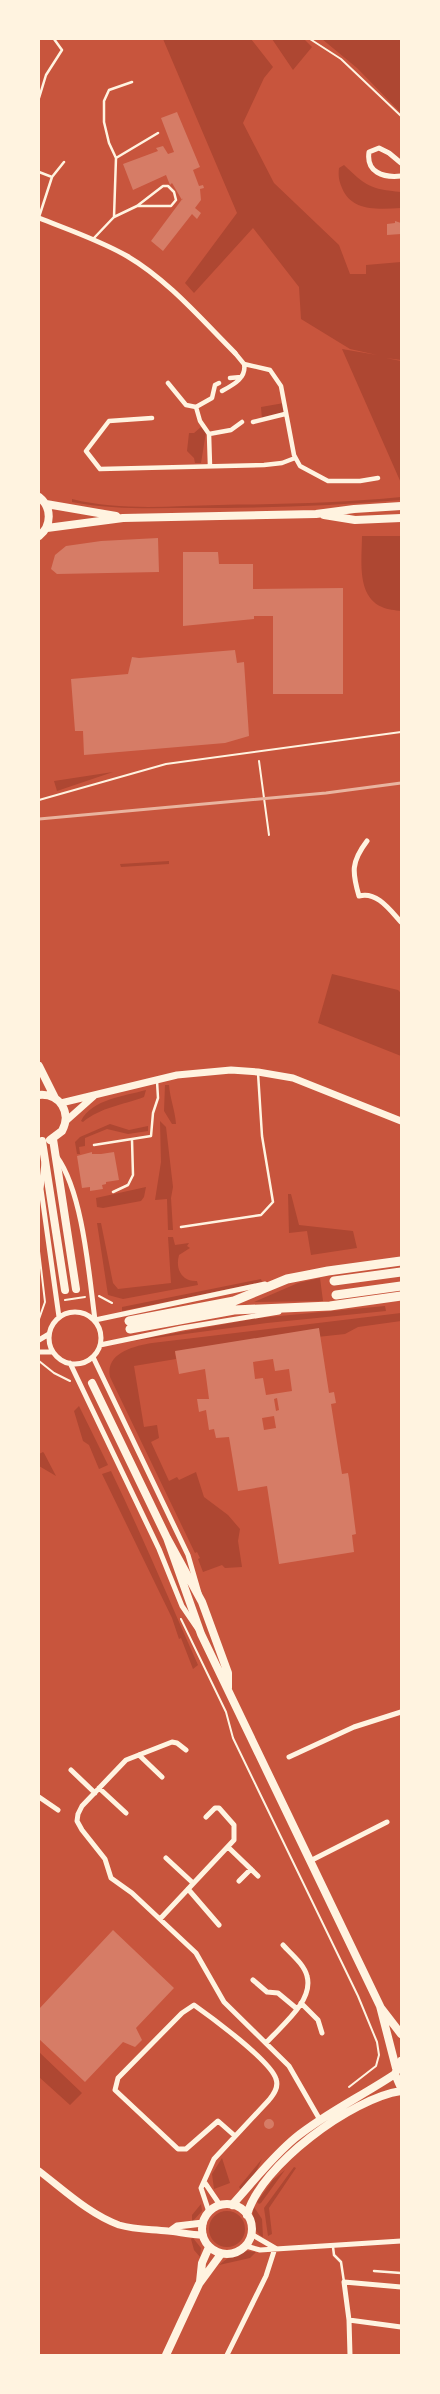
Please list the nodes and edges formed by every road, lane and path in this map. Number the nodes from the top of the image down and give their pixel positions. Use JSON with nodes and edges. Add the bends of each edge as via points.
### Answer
{"nodes":[{"id":1,"x":54,"y":39,"type":"edge"},
{"id":2,"x":310,"y":39,"type":"edge"},
{"id":3,"x":132,"y":82,"type":"dead end"},
{"id":4,"x":39,"y":98,"type":"edge"},
{"id":5,"x":401,"y":116,"type":"edge"},
{"id":6,"x":158,"y":133,"type":"dead end"},
{"id":7,"x":116,"y":158,"type":"junction"},
{"id":8,"x":64,"y":162,"type":"dead end"},
{"id":9,"x":401,"y":163,"type":"edge"},
{"id":10,"x":39,"y":172,"type":"edge"},
{"id":11,"x":401,"y":176,"type":"edge"},
{"id":12,"x":52,"y":177,"type":"junction"},
{"id":13,"x":137,"y":206,"type":"junction"},
{"id":14,"x":114,"y":217,"type":"junction"},
{"id":15,"x":39,"y":218,"type":"edge"},
{"id":16,"x":93,"y":239,"type":"junction"},
{"id":17,"x":235,"y":353,"type":"joint"},
{"id":18,"x":244,"y":364,"type":"junction"},
{"id":19,"x":241,"y":377,"type":"junction"},
{"id":20,"x":230,"y":378,"type":"dead end"},
{"id":21,"x":168,"y":383,"type":"dead end"},
{"id":22,"x":219,"y":383,"type":"dead end"},
{"id":23,"x":222,"y":391,"type":"dead end"},
{"id":24,"x":196,"y":407,"type":"junction"},
{"id":25,"x":285,"y":414,"type":"junction"},
{"id":26,"x":152,"y":418,"type":"dead end"},
{"id":27,"x":242,"y":422,"type":"dead end"},
{"id":28,"x":253,"y":422,"type":"dead end"},
{"id":29,"x":209,"y":434,"type":"junction"},
{"id":30,"x":295,"y":458,"type":"junction"},
{"id":31,"x":210,"y":466,"type":"junction"},
{"id":32,"x":378,"y":478,"type":"dead end"},
{"id":33,"x":39,"y":497,"type":"edge"},
{"id":34,"x":46,"y":504,"type":"junction"},
{"id":35,"x":401,"y":506,"type":"edge"},
{"id":36,"x":316,"y":514,"type":"junction"},
{"id":37,"x":123,"y":518,"type":"junction"},
{"id":38,"x":401,"y":518,"type":"edge"},
{"id":39,"x":46,"y":528,"type":"junction"},
{"id":40,"x":39,"y":536,"type":"edge"},
{"id":41,"x":401,"y":732,"type":"edge"},
{"id":42,"x":259,"y":762,"type":"dead end"},
{"id":43,"x":39,"y":800,"type":"edge"},
{"id":44,"x":269,"y":835,"type":"dead end"},
{"id":45,"x":367,"y":841,"type":"dead end"},
{"id":46,"x":401,"y":922,"type":"edge"},
{"id":47,"x":39,"y":1066,"type":"edge"},
{"id":48,"x":258,"y":1072,"type":"junction"},
{"id":49,"x":157,"y":1079,"type":"junction"},
{"id":50,"x":39,"y":1096,"type":"edge"},
{"id":51,"x":94,"y":1096,"type":"junction"},
{"id":52,"x":58,"y":1100,"type":"junction"},
{"id":53,"x":66,"y":1120,"type":"junction"},
{"id":54,"x":401,"y":1121,"type":"edge"},
{"id":55,"x":53,"y":1139,"type":"junction"},
{"id":56,"x":132,"y":1140,"type":"junction"},
{"id":57,"x":40,"y":1141,"type":"edge"},
{"id":58,"x":94,"y":1145,"type":"dead end"},
{"id":59,"x":57,"y":1156,"type":"junction"},
{"id":60,"x":46,"y":1158,"type":"junction"},
{"id":61,"x":113,"y":1192,"type":"dead end"},
{"id":62,"x":181,"y":1227,"type":"dead end"},
{"id":63,"x":39,"y":1252,"type":"edge"},
{"id":64,"x":401,"y":1261,"type":"edge"},
{"id":65,"x":401,"y":1272,"type":"edge"},
{"id":66,"x":287,"y":1279,"type":"junction"},
{"id":67,"x":334,"y":1280,"type":"dead end"},
{"id":68,"x":401,"y":1286,"type":"edge"},
{"id":69,"x":76,"y":1288,"type":"dead end"},
{"id":70,"x":65,"y":1290,"type":"dead end"},
{"id":71,"x":336,"y":1294,"type":"dead end"},
{"id":72,"x":97,"y":1296,"type":"dead end"},
{"id":73,"x":401,"y":1296,"type":"edge"},
{"id":74,"x":86,"y":1297,"type":"dead end"},
{"id":75,"x":60,"y":1300,"type":"dead end"},
{"id":76,"x":112,"y":1303,"type":"dead end"},
{"id":77,"x":298,"y":1308,"type":"junction"},
{"id":78,"x":59,"y":1317,"type":"junction"},
{"id":79,"x":39,"y":1319,"type":"edge"},
{"id":80,"x":95,"y":1320,"type":"junction"},
{"id":81,"x":49,"y":1334,"type":"junction"},
{"id":82,"x":39,"y":1340,"type":"edge"},
{"id":83,"x":100,"y":1345,"type":"junction"},
{"id":84,"x":39,"y":1352,"type":"edge"},
{"id":85,"x":52,"y":1352,"type":"junction"},
{"id":86,"x":93,"y":1357,"type":"junction"},
{"id":87,"x":39,"y":1361,"type":"edge"},
{"id":88,"x":70,"y":1363,"type":"junction"},
{"id":89,"x":70,"y":1381,"type":"dead end"},
{"id":90,"x":92,"y":1383,"type":"dead end"},
{"id":91,"x":167,"y":1538,"type":"junction"},
{"id":92,"x":202,"y":1602,"type":"junction"},
{"id":93,"x":202,"y":1634,"type":"junction"},
{"id":94,"x":228,"y":1691,"type":"junction"},
{"id":95,"x":401,"y":1712,"type":"edge"},
{"id":96,"x":186,"y":1750,"type":"dead end"},
{"id":97,"x":139,"y":1754,"type":"junction"},
{"id":98,"x":289,"y":1757,"type":"dead end"},
{"id":99,"x":71,"y":1770,"type":"dead end"},
{"id":100,"x":252,"y":1774,"type":"dead end"},
{"id":101,"x":162,"y":1777,"type":"dead end"},
{"id":102,"x":100,"y":1788,"type":"junction"},
{"id":103,"x":95,"y":1793,"type":"junction"},
{"id":104,"x":39,"y":1797,"type":"edge"},
{"id":105,"x":58,"y":1810,"type":"dead end"},
{"id":106,"x":126,"y":1813,"type":"dead end"},
{"id":107,"x":206,"y":1817,"type":"dead end"},
{"id":108,"x":387,"y":1822,"type":"dead end"},
{"id":109,"x":228,"y":1847,"type":"junction"},
{"id":110,"x":166,"y":1858,"type":"dead end"},
{"id":111,"x":310,"y":1861,"type":"junction"},
{"id":112,"x":251,"y":1869,"type":"junction"},
{"id":113,"x":258,"y":1876,"type":"dead end"},
{"id":114,"x":239,"y":1882,"type":"dead end"},
{"id":115,"x":193,"y":1883,"type":"junction"},
{"id":116,"x":188,"y":1889,"type":"junction"},
{"id":117,"x":160,"y":1919,"type":"junction"},
{"id":118,"x":219,"y":1925,"type":"dead end"},
{"id":119,"x":283,"y":1945,"type":"dead end"},
{"id":120,"x":253,"y":1980,"type":"dead end"},
{"id":121,"x":301,"y":2003,"type":"junction"},
{"id":122,"x":380,"y":2006,"type":"junction"},
{"id":123,"x":296,"y":2008,"type":"junction"},
{"id":124,"x":322,"y":2033,"type":"dead end"},
{"id":125,"x":401,"y":2034,"type":"edge"},
{"id":126,"x":266,"y":2043,"type":"junction"},
{"id":127,"x":401,"y":2061,"type":"edge"},
{"id":128,"x":395,"y":2071,"type":"junction"},
{"id":129,"x":349,"y":2087,"type":"dead end"},
{"id":130,"x":401,"y":2090,"type":"edge"},
{"id":131,"x":320,"y":2120,"type":"junction"},
{"id":132,"x":236,"y":2136,"type":"junction"},
{"id":133,"x":39,"y":2171,"type":"edge"},
{"id":134,"x":205,"y":2183,"type":"junction"},
{"id":135,"x":220,"y":2205,"type":"junction"},
{"id":136,"x":232,"y":2205,"type":"junction"},
{"id":137,"x":209,"y":2212,"type":"junction"},
{"id":138,"x":247,"y":2215,"type":"junction"},
{"id":139,"x":203,"y":2224,"type":"junction"},
{"id":140,"x":170,"y":2231,"type":"junction"},
{"id":141,"x":251,"y":2234,"type":"junction"},
{"id":142,"x":202,"y":2235,"type":"junction"},
{"id":143,"x":401,"y":2240,"type":"edge"},
{"id":144,"x":246,"y":2246,"type":"junction"},
{"id":145,"x":332,"y":2246,"type":"junction"},
{"id":146,"x":209,"y":2247,"type":"junction"},
{"id":147,"x":275,"y":2248,"type":"junction"},
{"id":148,"x":221,"y":2254,"type":"junction"},
{"id":149,"x":374,"y":2271,"type":"dead end"},
{"id":150,"x":401,"y":2274,"type":"edge"},
{"id":151,"x":344,"y":2282,"type":"junction"},
{"id":152,"x":199,"y":2284,"type":"junction"},
{"id":153,"x":401,"y":2287,"type":"edge"},
{"id":154,"x":349,"y":2320,"type":"junction"},
{"id":155,"x":401,"y":2327,"type":"edge"},
{"id":156,"x":166,"y":2355,"type":"edge"},
{"id":157,"x":227,"y":2355,"type":"edge"},
{"id":158,"x":350,"y":2355,"type":"edge"}],
"edges":[{"from":1,"to":4,"type":"lane","via":[[62,50],[46,75]]},
{"from":2,"to":5,"type":"path","via":[[341,59]]},
{"from":3,"to":7,"type":"lane","via":[[109,90],[104,101],[106,129]]},
{"from":6,"to":7,"type":"lane"},
{"from":7,"to":14,"type":"lane"},
{"from":8,"to":12,"type":"lane"},
{"from":9,"to":11,"type":"street","via":[[379,148],[369,152],[368,160],[378,174]]},
{"from":10,"to":12,"type":"lane"},
{"from":12,"to":15,"type":"lane"},
{"from":13,"to":13,"type":"lane","via":[[171,206],[176,200],[174,192],[163,186]]},
{"from":13,"to":14,"type":"lane"},
{"from":14,"to":16,"type":"lane"},
{"from":15,"to":16,"type":"street"},
{"from":16,"to":17,"type":"street","via":[[128,257],[164,283]]},
{"from":17,"to":18,"type":"street"},
{"from":18,"to":19,"type":"street","via":[[245,371]]},
{"from":18,"to":25,"type":"street","via":[[270,370],[281,386]]},
{"from":19,"to":20,"type":"street"},
{"from":19,"to":23,"type":"street"},
{"from":21,"to":24,"type":"street","via":[[186,405]]},
{"from":22,"to":24,"type":"street","via":[[215,385],[212,398]]},
{"from":24,"to":29,"type":"street","via":[[200,422]]},
{"from":25,"to":28,"type":"street"},
{"from":25,"to":30,"type":"street"},
{"from":26,"to":31,"type":"street","via":[[109,421],[86,451],[100,469]]},
{"from":27,"to":29,"type":"street","via":[[231,430]]},
{"from":29,"to":31,"type":"street"},
{"from":30,"to":31,"type":"street","via":[[277,464]]},
{"from":30,"to":32,"type":"street","via":[[302,467],[328,481]]},
{"from":33,"to":34,"type":"main road"},
{"from":34,"to":37,"type":"main road"},
{"from":34,"to":39,"type":"main road","via":[[49,520]]},
{"from":35,"to":36,"type":"main road"},
{"from":36,"to":37,"type":"main road"},
{"from":36,"to":38,"type":"main road","via":[[355,520]]},
{"from":37,"to":39,"type":"main road"},
{"from":39,"to":40,"type":"main road"},
{"from":41,"to":43,"type":"path","via":[[166,764]]},
{"from":42,"to":44,"type":"path"},
{"from":45,"to":46,"type":"street","via":[[355,862],[353,876],[359,896],[367,894],[377,898]]},
{"from":47,"to":52,"type":"main road"},
{"from":48,"to":49,"type":"street","via":[[194,1072]]},
{"from":48,"to":54,"type":"street","via":[[293,1078]]},
{"from":48,"to":62,"type":"lane","via":[[262,1136],[272,1202],[261,1215]]},
{"from":49,"to":51,"type":"street"},
{"from":49,"to":56,"type":"lane","via":[[158,1098],[151,1136]]},
{"from":50,"to":52,"type":"main road"},
{"from":51,"to":52,"type":"street"},
{"from":51,"to":53,"type":"street"},
{"from":52,"to":53,"type":"main road"},
{"from":53,"to":55,"type":"main road","via":[[62,1131]]},
{"from":55,"to":57,"type":"main road"},
{"from":55,"to":59,"type":"main road"},
{"from":56,"to":58,"type":"lane"},
{"from":56,"to":61,"type":"lane","via":[[132,1175],[128,1185]]},
{"from":57,"to":60,"type":"main road"},
{"from":59,"to":69,"type":"main road"},
{"from":59,"to":80,"type":"street","via":[[69,1176],[78,1205]]},
{"from":60,"to":70,"type":"main road"},
{"from":60,"to":78,"type":"street","via":[[41,1190]]},
{"from":63,"to":79,"type":"path","via":[[45,1302]]},
{"from":64,"to":66,"type":"highway"},
{"from":65,"to":67,"type":"highway"},
{"from":66,"to":77,"type":"highway","via":[[234,1301],[129,1325],[234,1310]]},
{"from":66,"to":80,"type":"street"},
{"from":68,"to":71,"type":"highway"},
{"from":72,"to":76,"type":"path"},
{"from":73,"to":77,"type":"highway"},
{"from":74,"to":75,"type":"path"},
{"from":77,"to":83,"type":"street"},
{"from":78,"to":80,"type":"street","via":[[76,1312]]},
{"from":78,"to":81,"type":"street"},
{"from":80,"to":83,"type":"street","via":[[101,1332]]},
{"from":81,"to":82,"type":"street"},
{"from":81,"to":85,"type":"street"},
{"from":83,"to":86,"type":"street"},
{"from":84,"to":85,"type":"street"},
{"from":85,"to":88,"type":"street"},
{"from":86,"to":88,"type":"street","via":[[82,1363]]},
{"from":86,"to":92,"type":"street","via":[[188,1555]]},
{"from":87,"to":89,"type":"path"},
{"from":88,"to":93,"type":"street","via":[[159,1549],[182,1606]]},
{"from":90,"to":91,"type":"main road"},
{"from":91,"to":92,"type":"main road"},
{"from":91,"to":93,"type":"main road"},
{"from":92,"to":94,"type":"main road","via":[[228,1673]]},
{"from":93,"to":94,"type":"main road"},
{"from":94,"to":111,"type":"main road"},
{"from":95,"to":98,"type":"street","via":[[362,1724]]},
{"from":96,"to":97,"type":"street","via":[[175,1742]]},
{"from":97,"to":101,"type":"street"},
{"from":97,"to":102,"type":"street","via":[[126,1760]]},
{"from":99,"to":103,"type":"street"},
{"from":100,"to":129,"type":"path","via":[[377,2042],[379,2055],[376,2066]]},
{"from":102,"to":103,"type":"street"},
{"from":102,"to":106,"type":"street"},
{"from":103,"to":117,"type":"street","via":[[79,1810],[79,1825],[105,1858],[111,1878]]},
{"from":104,"to":105,"type":"street"},
{"from":107,"to":109,"type":"street","via":[[216,1807],[231,1819],[236,1834]]},
{"from":108,"to":111,"type":"street"},
{"from":109,"to":112,"type":"street"},
{"from":109,"to":115,"type":"street"},
{"from":110,"to":115,"type":"street"},
{"from":111,"to":122,"type":"main road"},
{"from":112,"to":113,"type":"street"},
{"from":112,"to":114,"type":"street"},
{"from":115,"to":116,"type":"street"},
{"from":116,"to":117,"type":"street"},
{"from":116,"to":118,"type":"street"},
{"from":117,"to":126,"type":"street","via":[[200,1959],[224,2002]]},
{"from":119,"to":121,"type":"street","via":[[307,1975],[307,1988]]},
{"from":120,"to":123,"type":"street","via":[[267,1992],[278,1993]]},
{"from":121,"to":123,"type":"street"},
{"from":121,"to":124,"type":"street","via":[[318,2020]]},
{"from":122,"to":125,"type":"main road"},
{"from":122,"to":128,"type":"main road"},
{"from":123,"to":126,"type":"street"},
{"from":126,"to":131,"type":"street","via":[[295,2074]]},
{"from":127,"to":128,"type":"main road"},
{"from":128,"to":130,"type":"main road"},
{"from":128,"to":131,"type":"main road"},
{"from":130,"to":138,"type":"main road","via":[[359,2107],[311,2137],[270,2177]]},
{"from":131,"to":136,"type":"main road","via":[[281,2151]]},
{"from":132,"to":132,"type":"street","via":[[275,2092],[276,2078],[219,2021],[194,2005],[182,2012],[118,2078],[115,2090],[178,2148],[186,2149],[218,2121]]},
{"from":132,"to":134,"type":"street","via":[[210,2165]]},
{"from":133,"to":140,"type":"street","via":[[106,2219],[140,2230]]},
{"from":134,"to":135,"type":"street"},
{"from":134,"to":137,"type":"street","via":[[201,2194]]},
{"from":135,"to":136,"type":"main road"},
{"from":135,"to":137,"type":"main road"},
{"from":136,"to":138,"type":"main road"},
{"from":137,"to":139,"type":"main road"},
{"from":138,"to":141,"type":"main road"},
{"from":139,"to":140,"type":"street","via":[[178,2226]]},
{"from":139,"to":142,"type":"main road"},
{"from":140,"to":142,"type":"street"},
{"from":141,"to":144,"type":"main road"},
{"from":141,"to":147,"type":"street"},
{"from":142,"to":146,"type":"main road"},
{"from":143,"to":145,"type":"street"},
{"from":144,"to":147,"type":"street","via":[[260,2250]]},
{"from":144,"to":148,"type":"main road","via":[[236,2253]]},
{"from":145,"to":147,"type":"street"},
{"from":145,"to":151,"type":"lane","via":[[334,2255],[341,2262]]},
{"from":146,"to":148,"type":"main road"},
{"from":146,"to":152,"type":"main road","via":[[202,2263]]},
{"from":147,"to":157,"type":"street","via":[[266,2276]]},
{"from":148,"to":152,"type":"main road"},
{"from":149,"to":150,"type":"lane"},
{"from":151,"to":153,"type":"street"},
{"from":151,"to":154,"type":"street"},
{"from":152,"to":156,"type":"main road"},
{"from":154,"to":155,"type":"street"},
{"from":154,"to":158,"type":"street"}]}
